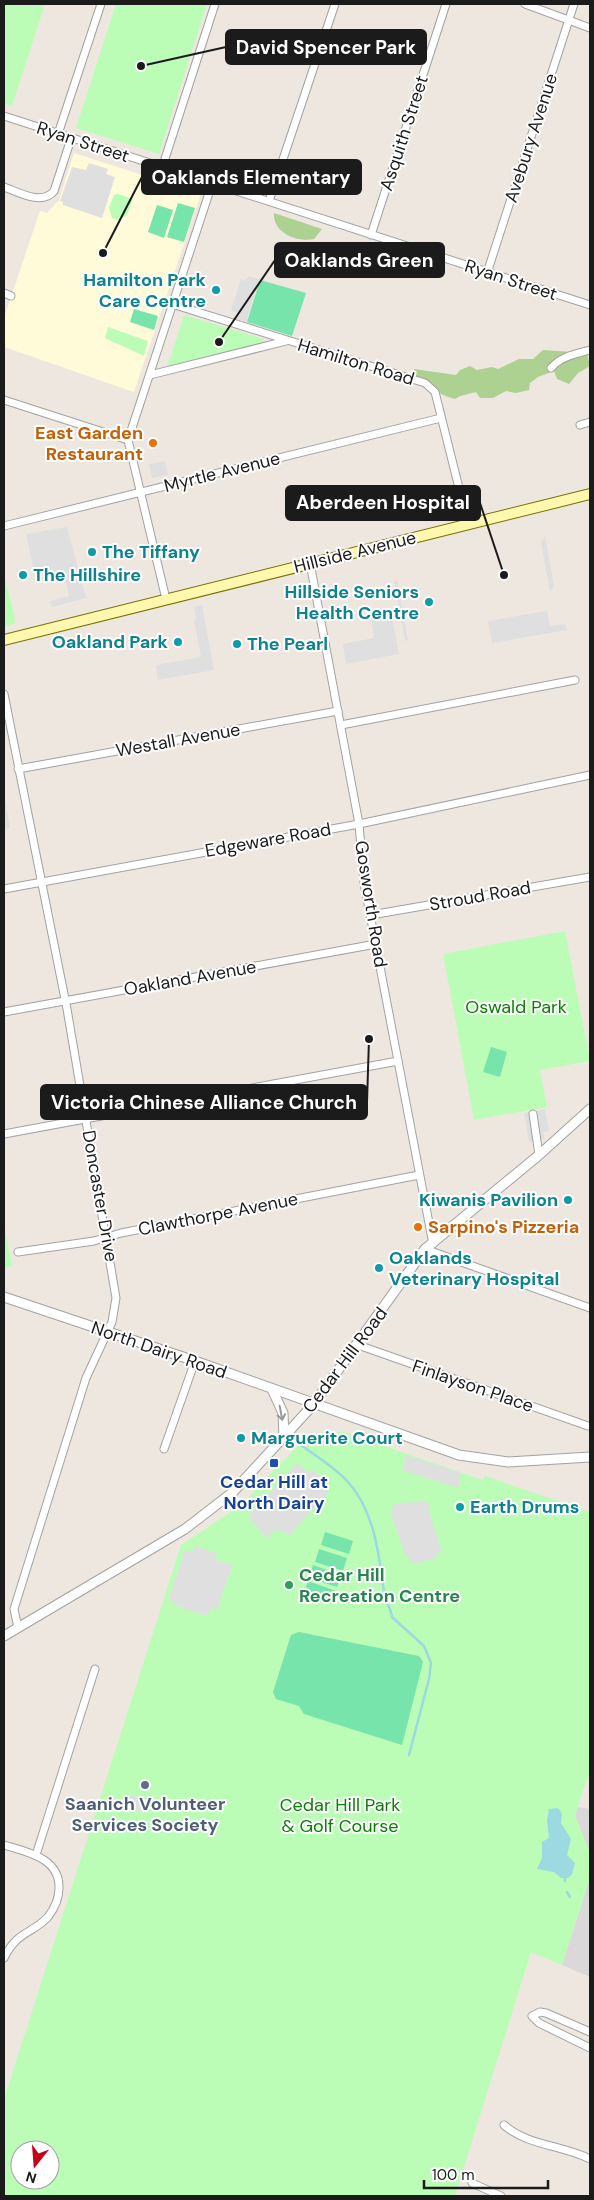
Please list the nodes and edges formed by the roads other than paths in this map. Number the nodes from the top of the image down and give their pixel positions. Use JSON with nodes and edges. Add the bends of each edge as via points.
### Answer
{"nodes":[{"id":1,"x":101,"y":4,"type":"edge"},
{"id":2,"x":215,"y":4,"type":"edge"},
{"id":3,"x":335,"y":4,"type":"edge"},
{"id":4,"x":446,"y":4,"type":"edge"},
{"id":5,"x":526,"y":4,"type":"edge"},
{"id":6,"x":574,"y":4,"type":"edge"},
{"id":7,"x":570,"y":19,"type":"junction"},
{"id":8,"x":590,"y":28,"type":"edge"},
{"id":9,"x":4,"y":116,"type":"edge"},
{"id":10,"x":58,"y":134,"type":"junction"},
{"id":11,"x":71,"y":138,"type":"junction"},
{"id":12,"x":162,"y":168,"type":"junction"},
{"id":13,"x":212,"y":184,"type":"junction"},
{"id":14,"x":4,"y":187,"type":"edge"},
{"id":15,"x":269,"y":201,"type":"junction"},
{"id":16,"x":371,"y":235,"type":"junction"},
{"id":17,"x":487,"y":273,"type":"junction"},
{"id":18,"x":172,"y":304,"type":"junction"},
{"id":19,"x":590,"y":305,"type":"edge"},
{"id":20,"x":286,"y":341,"type":"junction"},
{"id":21,"x":590,"y":350,"type":"edge"},
{"id":22,"x":551,"y":368,"type":"dead end"},
{"id":23,"x":150,"y":375,"type":"junction"},
{"id":24,"x":4,"y":400,"type":"edge"},
{"id":25,"x":441,"y":418,"type":"junction"},
{"id":26,"x":590,"y":422,"type":"edge"},
{"id":27,"x":580,"y":425,"type":"dead end"},
{"id":28,"x":128,"y":440,"type":"junction"},
{"id":29,"x":140,"y":493,"type":"junction"},
{"id":30,"x":590,"y":494,"type":"edge"},
{"id":31,"x":468,"y":524,"type":"junction"},
{"id":32,"x":4,"y":526,"type":"edge"},
{"id":33,"x":310,"y":563,"type":"junction"},
{"id":34,"x":166,"y":599,"type":"junction"},
{"id":35,"x":4,"y":640,"type":"edge"},
{"id":36,"x":575,"y":680,"type":"dead end"},
{"id":37,"x":4,"y":694,"type":"edge"},
{"id":38,"x":338,"y":711,"type":"junction"},
{"id":39,"x":341,"y":725,"type":"junction"},
{"id":40,"x":18,"y":769,"type":"junction"},
{"id":41,"x":590,"y":774,"type":"edge"},
{"id":42,"x":359,"y":824,"type":"junction"},
{"id":43,"x":590,"y":877,"type":"edge"},
{"id":44,"x":41,"y":882,"type":"junction"},
{"id":45,"x":4,"y":889,"type":"edge"},
{"id":46,"x":370,"y":915,"type":"junction"},
{"id":47,"x":376,"y":944,"type":"junction"},
{"id":48,"x":66,"y":1000,"type":"junction"},
{"id":49,"x":4,"y":1012,"type":"edge"},
{"id":50,"x":398,"y":1062,"type":"junction"},
{"id":51,"x":590,"y":1108,"type":"edge"},
{"id":52,"x":533,"y":1114,"type":"dead end"},
{"id":53,"x":86,"y":1119,"type":"junction"},
{"id":54,"x":4,"y":1134,"type":"edge"},
{"id":55,"x":539,"y":1155,"type":"junction"},
{"id":56,"x":419,"y":1175,"type":"junction"},
{"id":57,"x":107,"y":1238,"type":"junction"},
{"id":58,"x":429,"y":1247,"type":"junction"},
{"id":59,"x":18,"y":1252,"type":"dead end"},
{"id":60,"x":4,"y":1297,"type":"edge"},
{"id":61,"x":590,"y":1308,"type":"edge"},
{"id":62,"x":109,"y":1332,"type":"junction"},
{"id":63,"x":358,"y":1345,"type":"junction"},
{"id":64,"x":195,"y":1361,"type":"junction"},
{"id":65,"x":272,"y":1389,"type":"junction"},
{"id":66,"x":313,"y":1404,"type":"junction"},
{"id":67,"x":588,"y":1426,"type":"dead end"},
{"id":68,"x":284,"y":1438,"type":"junction"},
{"id":69,"x":164,"y":1449,"type":"dead end"},
{"id":70,"x":590,"y":1457,"type":"edge"},
{"id":71,"x":18,"y":1628,"type":"junction"},
{"id":72,"x":4,"y":1636,"type":"edge"},
{"id":73,"x":95,"y":1669,"type":"dead end"},
{"id":74,"x":4,"y":1845,"type":"edge"},
{"id":75,"x":36,"y":1855,"type":"junction"},
{"id":76,"x":4,"y":1958,"type":"edge"},
{"id":77,"x":590,"y":2032,"type":"edge"},
{"id":78,"x":590,"y":2048,"type":"edge"},
{"id":79,"x":504,"y":2125,"type":"dead end"},
{"id":80,"x":590,"y":2159,"type":"edge"},
{"id":81,"x":472,"y":2183,"type":"dead end"},
{"id":82,"x":501,"y":2196,"type":"edge"}],
"edges":[{"from":1,"to":10,"type":"street"},
{"from":2,"to":12,"type":"street"},
{"from":3,"to":15,"type":"street"},
{"from":4,"to":16,"type":"street","name":"Asquith Street"},
{"from":5,"to":7,"type":"street"},
{"from":6,"to":7,"type":"street","name":"Avebury Avenue"},
{"from":7,"to":8,"type":"street"},
{"from":7,"to":17,"type":"street","name":"Avebury Avenue"},
{"from":9,"to":10,"type":"street","name":"Ryan Street"},
{"from":10,"to":11,"type":"street","name":"Ryan Street"},
{"from":11,"to":12,"type":"street","name":"Ryan Street"},
{"from":11,"to":14,"type":"street","via":[[54,191],[49,196],[39,198]]},
{"from":12,"to":13,"type":"street","name":"Ryan Street"},
{"from":13,"to":15,"type":"street","name":"Ryan Street"},
{"from":13,"to":18,"type":"street"},
{"from":15,"to":16,"type":"street","name":"Ryan Street"},
{"from":16,"to":17,"type":"street","name":"Ryan Street"},
{"from":17,"to":19,"type":"street","name":"Ryan Street"},
{"from":18,"to":20,"type":"street","name":"Hamilton Road"},
{"from":18,"to":23,"type":"street"},
{"from":20,"to":23,"type":"street"},
{"from":20,"to":25,"type":"street","name":"Hamilton Road","via":[[425,383],[435,392]]},
{"from":21,"to":22,"type":"street","via":[[562,359]]},
{"from":23,"to":28,"type":"street"},
{"from":24,"to":28,"type":"street"},
{"from":25,"to":29,"type":"street","name":"Myrtle Avenue"},
{"from":25,"to":31,"type":"street","name":"Hamilton Road"},
{"from":26,"to":27,"type":"street"},
{"from":28,"to":29,"type":"street"},
{"from":29,"to":32,"type":"street","name":"Myrtle Avenue"},
{"from":29,"to":34,"type":"street"},
{"from":30,"to":31,"type":"main road","name":"Hillside Avenue"},
{"from":31,"to":33,"type":"main road","name":"Hillside Avenue"},
{"from":33,"to":34,"type":"main road","name":"Hillside Avenue"},
{"from":33,"to":38,"type":"street","name":"Gosworth Road"},
{"from":34,"to":35,"type":"main road","name":"Hillside Avenue"},
{"from":36,"to":39,"type":"street"},
{"from":37,"to":40,"type":"street","name":"Doncaster Drive"},
{"from":38,"to":39,"type":"street","name":"Gosworth Road"},
{"from":38,"to":40,"type":"street","name":"Westall Avenue"},
{"from":39,"to":42,"type":"street","name":"Gosworth Road"},
{"from":40,"to":44,"type":"street","name":"Doncaster Drive"},
{"from":41,"to":42,"type":"street","name":"Edgeware Road"},
{"from":42,"to":44,"type":"street","name":"Edgeware Road"},
{"from":42,"to":46,"type":"street","name":"Gosworth Road"},
{"from":43,"to":46,"type":"street","name":"Stroud Road"},
{"from":44,"to":45,"type":"street","name":"Edgeware Road"},
{"from":44,"to":48,"type":"street","name":"Doncaster Drive"},
{"from":46,"to":47,"type":"street","name":"Gosworth Road"},
{"from":47,"to":48,"type":"street","name":"Oakland Avenue"},
{"from":47,"to":50,"type":"street","name":"Gosworth Road"},
{"from":48,"to":49,"type":"street","name":"Oakland Avenue"},
{"from":48,"to":53,"type":"street","name":"Doncaster Drive"},
{"from":50,"to":53,"type":"street"},
{"from":50,"to":56,"type":"street","name":"Gosworth Road"},
{"from":51,"to":55,"type":"street","name":"Cedar Hill Road"},
{"from":52,"to":55,"type":"street"},
{"from":53,"to":54,"type":"street"},
{"from":53,"to":57,"type":"street","name":"Doncaster Drive"},
{"from":55,"to":58,"type":"street","name":"Cedar Hill Road"},
{"from":56,"to":57,"type":"street","name":"Clawthorpe Avenue"},
{"from":56,"to":58,"type":"street","name":"Gosworth Road"},
{"from":57,"to":59,"type":"street","name":"Clawthorpe Avenue"},
{"from":57,"to":62,"type":"street","name":"Doncaster Drive","via":[[116,1290]]},
{"from":58,"to":61,"type":"street"},
{"from":58,"to":63,"type":"street","name":"Cedar Hill Road"},
{"from":60,"to":62,"type":"street","name":"North Dairy Road"},
{"from":62,"to":64,"type":"street","name":"North Dairy Road"},
{"from":62,"to":71,"type":"street","name":"Doncaster Drive","via":[[86,1378],[14,1609]]},
{"from":63,"to":66,"type":"street","name":"Cedar Hill Road"},
{"from":63,"to":67,"type":"street","name":"Finlayson Place"},
{"from":64,"to":65,"type":"street","name":"North Dairy Road"},
{"from":64,"to":69,"type":"street"},
{"from":65,"to":66,"type":"street","name":"North Dairy Road"},
{"from":65,"to":68,"type":"street","one_way":true,"via":[[282,1413]]},
{"from":66,"to":68,"type":"street","name":"Cedar Hill Road"},
{"from":66,"to":70,"type":"street","name":"North Dairy Road","via":[[472,1458],[526,1462]]},
{"from":68,"to":71,"type":"street","name":"Cedar Hill Road","via":[[246,1480],[198,1520]]},
{"from":71,"to":72,"type":"street","name":"Cedar Hill Road"},
{"from":73,"to":75,"type":"street"},
{"from":74,"to":75,"type":"street"},
{"from":75,"to":76,"type":"street","via":[[51,1865],[56,1873],[58,1898],[47,1917],[21,1935]]},
{"from":77,"to":78,"type":"street","via":[[546,2013],[532,2016]]},
{"from":79,"to":80,"type":"street","via":[[528,2140],[565,2148]]},
{"from":81,"to":82,"type":"street"}]}
